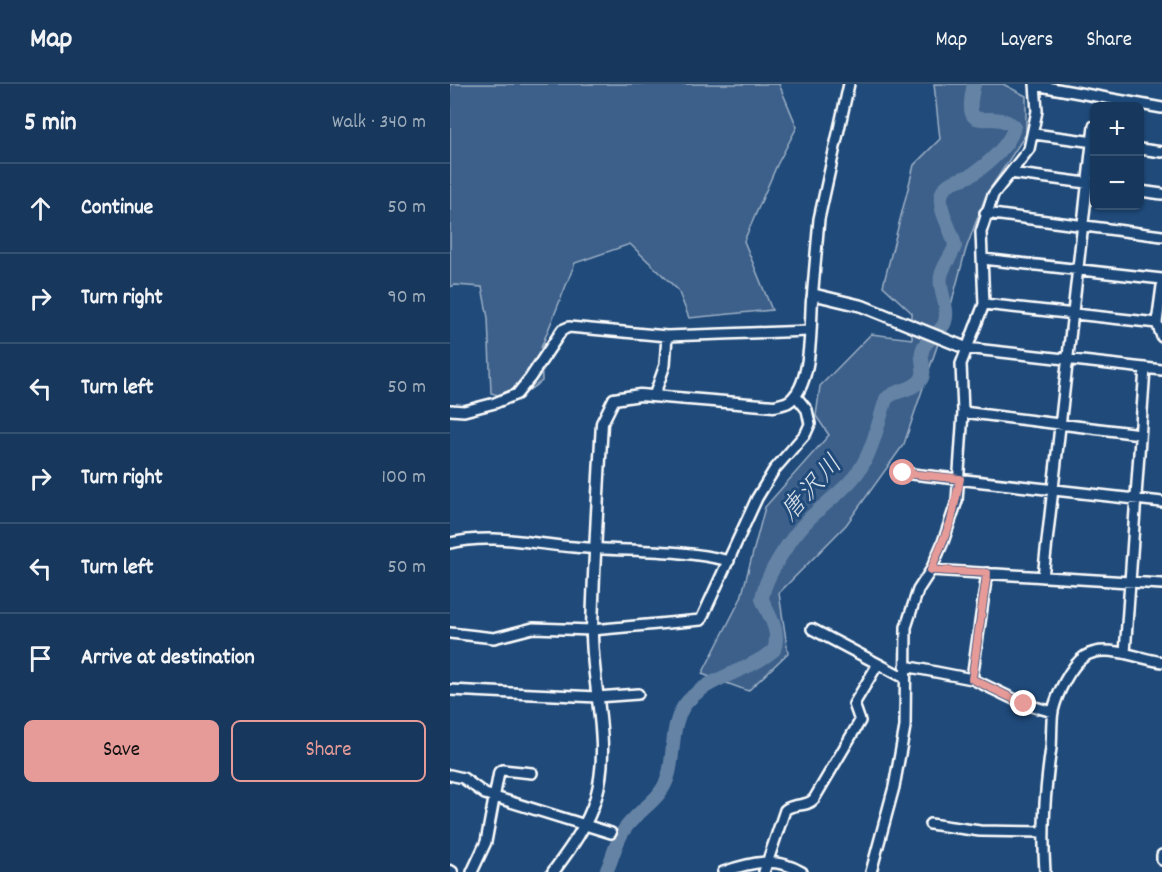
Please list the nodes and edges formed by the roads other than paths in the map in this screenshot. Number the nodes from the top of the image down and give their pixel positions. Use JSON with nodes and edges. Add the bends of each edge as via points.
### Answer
{"nodes":[{"id":1,"x":849,"y":84,"type":"edge"},
{"id":2,"x":1035,"y":85,"type":"edge"},
{"id":3,"x":1097,"y":101,"type":"edge"},
{"id":4,"x":1162,"y":108,"type":"edge"},
{"id":5,"x":1034,"y":134,"type":"junction"},
{"id":6,"x":1090,"y":141,"type":"edge"},
{"id":7,"x":1144,"y":150,"type":"edge"},
{"id":8,"x":1162,"y":152,"type":"edge"},
{"id":9,"x":1010,"y":173,"type":"junction"},
{"id":10,"x":1090,"y":184,"type":"edge"},
{"id":11,"x":1090,"y":189,"type":"edge"},
{"id":12,"x":1144,"y":191,"type":"edge"},
{"id":13,"x":1162,"y":194,"type":"edge"},
{"id":14,"x":985,"y":213,"type":"junction"},
{"id":15,"x":1083,"y":225,"type":"junction"},
{"id":16,"x":1162,"y":236,"type":"edge"},
{"id":17,"x":983,"y":259,"type":"junction"},
{"id":18,"x":1077,"y":269,"type":"junction"},
{"id":19,"x":1162,"y":279,"type":"edge"},
{"id":20,"x":1162,"y":286,"type":"edge"},
{"id":21,"x":812,"y":300,"type":"junction"},
{"id":22,"x":984,"y":304,"type":"junction"},
{"id":23,"x":1072,"y":314,"type":"junction"},
{"id":24,"x":1157,"y":323,"type":"junction"},
{"id":25,"x":809,"y":331,"type":"junction"},
{"id":26,"x":667,"y":336,"type":"junction"},
{"id":27,"x":1162,"y":337,"type":"edge"},
{"id":28,"x":966,"y":348,"type":"junction"},
{"id":29,"x":1066,"y":359,"type":"junction"},
{"id":30,"x":1145,"y":368,"type":"junction"},
{"id":31,"x":1162,"y":370,"type":"edge"},
{"id":32,"x":795,"y":395,"type":"junction"},
{"id":33,"x":654,"y":396,"type":"junction"},
{"id":34,"x":450,"y":410,"type":"edge"},
{"id":35,"x":963,"y":412,"type":"junction"},
{"id":36,"x":1060,"y":424,"type":"junction"},
{"id":37,"x":1140,"y":434,"type":"junction"},
{"id":38,"x":903,"y":473,"type":"dead end"},
{"id":39,"x":960,"y":479,"type":"junction"},
{"id":40,"x":1054,"y":490,"type":"junction"},
{"id":41,"x":1135,"y":499,"type":"junction"},
{"id":42,"x":1162,"y":502,"type":"edge"},
{"id":43,"x":450,"y":543,"type":"edge"},
{"id":44,"x":594,"y":548,"type":"junction"},
{"id":45,"x":729,"y":561,"type":"junction"},
{"id":46,"x":931,"y":570,"type":"junction"},
{"id":47,"x":987,"y":573,"type":"junction"},
{"id":48,"x":1043,"y":577,"type":"junction"},
{"id":49,"x":1128,"y":582,"type":"junction"},
{"id":50,"x":1162,"y":584,"type":"edge"},
{"id":51,"x":812,"y":629,"type":"dead end"},
{"id":52,"x":592,"y":630,"type":"junction"},
{"id":53,"x":450,"y":633,"type":"edge"},
{"id":54,"x":1125,"y":653,"type":"junction"},
{"id":55,"x":1162,"y":662,"type":"edge"},
{"id":56,"x":878,"y":664,"type":"junction"},
{"id":57,"x":905,"y":666,"type":"junction"},
{"id":58,"x":905,"y":678,"type":"junction"},
{"id":59,"x":972,"y":679,"type":"junction"},
{"id":60,"x":450,"y":690,"type":"edge"},
{"id":61,"x":638,"y":694,"type":"dead end"},
{"id":62,"x":597,"y":697,"type":"junction"},
{"id":63,"x":1053,"y":712,"type":"junction"},
{"id":64,"x":532,"y":773,"type":"dead end"},
{"id":65,"x":450,"y":775,"type":"edge"},
{"id":66,"x":495,"y":797,"type":"junction"},
{"id":67,"x":930,"y":824,"type":"dead end"},
{"id":68,"x":584,"y":825,"type":"junction"},
{"id":69,"x":1042,"y":832,"type":"junction"},
{"id":70,"x":611,"y":833,"type":"dead end"},
{"id":71,"x":1162,"y":855,"type":"edge"},
{"id":72,"x":1162,"y":860,"type":"edge"},
{"id":73,"x":768,"y":861,"type":"junction"},
{"id":74,"x":472,"y":872,"type":"edge"},
{"id":75,"x":553,"y":872,"type":"edge"},
{"id":76,"x":723,"y":872,"type":"edge"},
{"id":77,"x":764,"y":872,"type":"edge"},
{"id":78,"x":802,"y":872,"type":"edge"},
{"id":79,"x":871,"y":872,"type":"edge"},
{"id":80,"x":1045,"y":872,"type":"edge"}],
"edges":[{"from":1,"to":21,"type":"street","via":[[819,219]]},
{"from":2,"to":3,"type":"street"},
{"from":2,"to":5,"type":"street"},
{"from":3,"to":4,"type":"street"},
{"from":5,"to":6,"type":"street"},
{"from":5,"to":9,"type":"street","via":[[1029,149]]},
{"from":7,"to":8,"type":"street"},
{"from":9,"to":10,"type":"street"},
{"from":9,"to":14,"type":"street"},
{"from":11,"to":15,"type":"street"},
{"from":12,"to":13,"type":"street"},
{"from":14,"to":15,"type":"street"},
{"from":14,"to":17,"type":"street","via":[[981,232]]},
{"from":15,"to":16,"type":"street"},
{"from":15,"to":18,"type":"street"},
{"from":17,"to":18,"type":"street"},
{"from":17,"to":22,"type":"street"},
{"from":18,"to":19,"type":"street"},
{"from":18,"to":23,"type":"street"},
{"from":20,"to":24,"type":"street"},
{"from":21,"to":25,"type":"street"},
{"from":21,"to":28,"type":"street","via":[[820,295],[862,306]]},
{"from":22,"to":23,"type":"street"},
{"from":22,"to":28,"type":"street"},
{"from":23,"to":24,"type":"street"},
{"from":23,"to":29,"type":"street"},
{"from":24,"to":27,"type":"street"},
{"from":25,"to":26,"type":"street"},
{"from":25,"to":32,"type":"street","via":[[802,384]]},
{"from":26,"to":33,"type":"street","via":[[665,365]]},
{"from":26,"to":34,"type":"street","via":[[568,327],[517,394],[465,411]]},
{"from":28,"to":29,"type":"street"},
{"from":28,"to":35,"type":"street","via":[[961,364]]},
{"from":29,"to":30,"type":"street"},
{"from":29,"to":36,"type":"street"},
{"from":30,"to":31,"type":"street"},
{"from":30,"to":37,"type":"street"},
{"from":32,"to":33,"type":"street","via":[[774,406]]},
{"from":32,"to":45,"type":"street","via":[[807,411],[810,424],[757,498]]},
{"from":33,"to":44,"type":"street","via":[[622,396],[614,399],[606,411]]},
{"from":35,"to":36,"type":"street"},
{"from":35,"to":39,"type":"street"},
{"from":36,"to":37,"type":"street"},
{"from":36,"to":40,"type":"street"},
{"from":37,"to":41,"type":"street"},
{"from":38,"to":39,"type":"street"},
{"from":39,"to":40,"type":"street"},
{"from":39,"to":46,"type":"street","via":[[951,521]]},
{"from":40,"to":41,"type":"street"},
{"from":40,"to":48,"type":"street"},
{"from":41,"to":42,"type":"street"},
{"from":41,"to":49,"type":"street"},
{"from":43,"to":44,"type":"street","via":[[482,538]]},
{"from":44,"to":45,"type":"street","via":[[698,553]]},
{"from":44,"to":52,"type":"street"},
{"from":45,"to":52,"type":"street","via":[[701,620]]},
{"from":46,"to":47,"type":"street"},
{"from":46,"to":57,"type":"street","via":[[911,608],[906,627]]},
{"from":47,"to":48,"type":"street"},
{"from":47,"to":59,"type":"street"},
{"from":48,"to":49,"type":"street"},
{"from":49,"to":50,"type":"street"},
{"from":49,"to":54,"type":"street"},
{"from":51,"to":56,"type":"street"},
{"from":52,"to":53,"type":"street","via":[[533,628],[494,638]]},
{"from":52,"to":62,"type":"street"},
{"from":54,"to":55,"type":"street"},
{"from":54,"to":63,"type":"street","via":[[1097,652],[1085,657],[1067,680]]},
{"from":56,"to":58,"type":"street"},
{"from":56,"to":73,"type":"street","via":[[854,704],[860,721],[810,804],[785,810]]},
{"from":57,"to":58,"type":"street"},
{"from":57,"to":59,"type":"street"},
{"from":58,"to":79,"type":"street","via":[[902,747]]},
{"from":59,"to":63,"type":"street","via":[[1024,704]]},
{"from":60,"to":62,"type":"street"},
{"from":61,"to":62,"type":"street"},
{"from":62,"to":68,"type":"street","via":[[600,771],[596,796]]},
{"from":63,"to":69,"type":"street"},
{"from":64,"to":66,"type":"street","via":[[502,770],[497,777]]},
{"from":65,"to":66,"type":"street","via":[[463,778],[476,790]]},
{"from":66,"to":68,"type":"street"},
{"from":66,"to":74,"type":"street","via":[[486,842]]},
{"from":67,"to":69,"type":"street","via":[[980,831]]},
{"from":68,"to":70,"type":"street"},
{"from":68,"to":75,"type":"street"},
{"from":69,"to":80,"type":"street"},
{"from":71,"to":72,"type":"street"},
{"from":73,"to":76,"type":"street"},
{"from":73,"to":77,"type":"street"},
{"from":73,"to":78,"type":"street","via":[[783,862]]}]}
